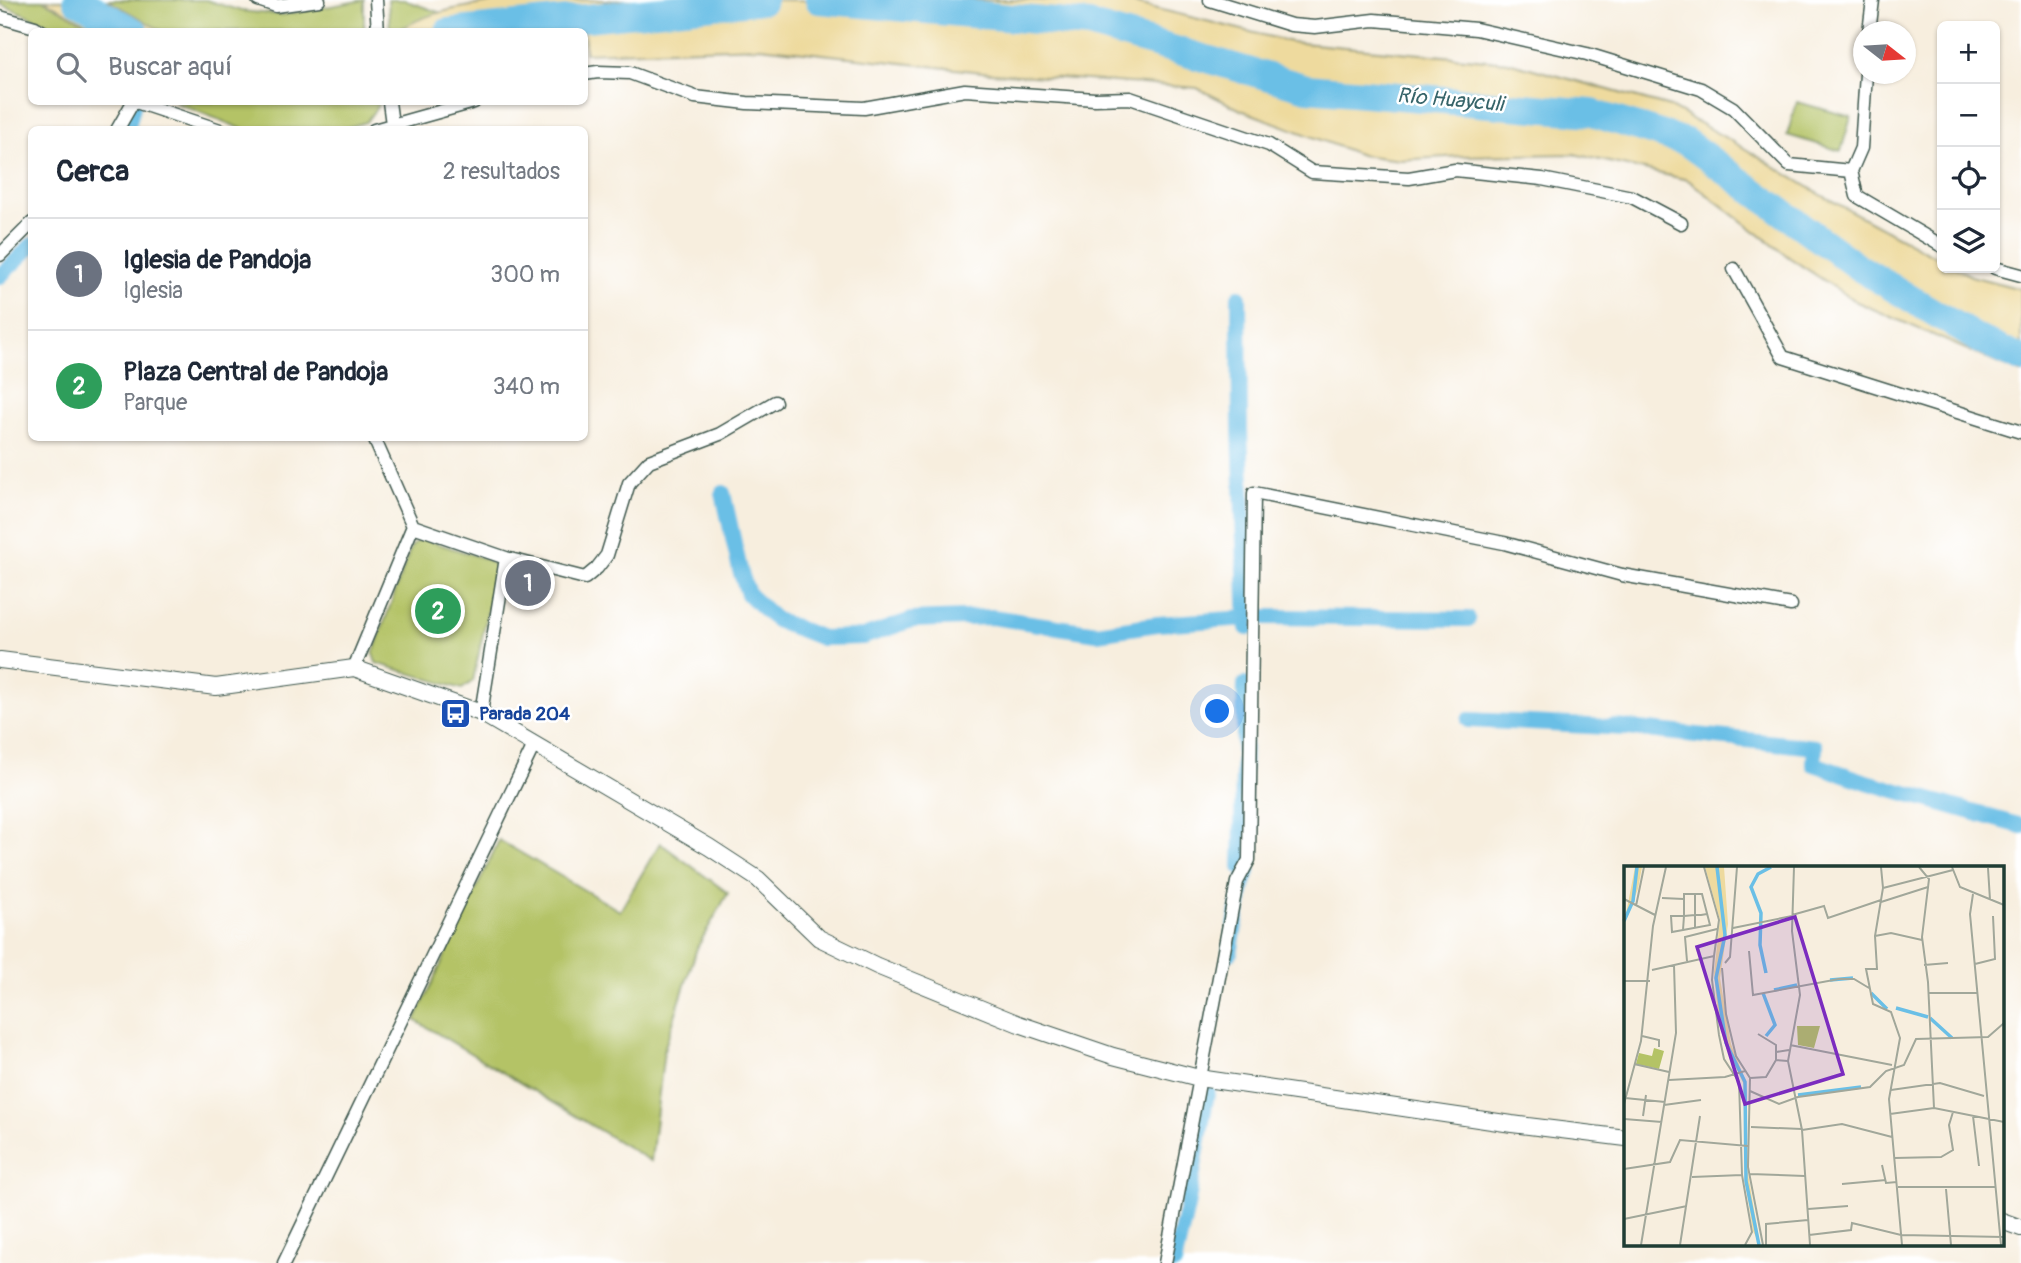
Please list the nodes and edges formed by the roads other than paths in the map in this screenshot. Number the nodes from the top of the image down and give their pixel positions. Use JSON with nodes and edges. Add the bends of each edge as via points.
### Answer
{"nodes":[{"id":1,"x":258,"y":0,"type":"edge"},
{"id":2,"x":319,"y":0,"type":"edge"},
{"id":3,"x":376,"y":0,"type":"edge"},
{"id":4,"x":1210,"y":0,"type":"edge"},
{"id":5,"x":1873,"y":0,"type":"edge"},
{"id":6,"x":0,"y":17,"type":"edge"},
{"id":7,"x":1870,"y":21,"type":"edge"},
{"id":8,"x":37,"y":28,"type":"edge"},
{"id":9,"x":378,"y":28,"type":"edge"},
{"id":10,"x":588,"y":73,"type":"edge"},
{"id":11,"x":1865,"y":84,"type":"edge"},
{"id":12,"x":133,"y":105,"type":"edge"},
{"id":13,"x":144,"y":105,"type":"edge"},
{"id":14,"x":389,"y":105,"type":"edge"},
{"id":15,"x":463,"y":105,"type":"edge"},
{"id":16,"x":392,"y":124,"type":"junction"},
{"id":17,"x":120,"y":126,"type":"edge"},
{"id":18,"x":208,"y":126,"type":"edge"},
{"id":19,"x":386,"y":126,"type":"edge"},
{"id":20,"x":1851,"y":171,"type":"junction"},
{"id":21,"x":1681,"y":223,"type":"dead end"},
{"id":22,"x":28,"y":227,"type":"edge"},
{"id":23,"x":1937,"y":243,"type":"edge"},
{"id":24,"x":0,"y":255,"type":"edge"},
{"id":25,"x":1734,"y":269,"type":"dead end"},
{"id":26,"x":2000,"y":269,"type":"edge"},
{"id":27,"x":2021,"y":275,"type":"edge"},
{"id":28,"x":775,"y":402,"type":"dead end"},
{"id":29,"x":2021,"y":432,"type":"edge"},
{"id":30,"x":375,"y":441,"type":"edge"},
{"id":31,"x":413,"y":526,"type":"junction"},
{"id":32,"x":506,"y":558,"type":"junction"},
{"id":33,"x":1791,"y":605,"type":"dead end"},
{"id":34,"x":0,"y":660,"type":"edge"},
{"id":35,"x":354,"y":668,"type":"junction"},
{"id":36,"x":481,"y":713,"type":"junction"},
{"id":37,"x":534,"y":745,"type":"junction"},
{"id":38,"x":1199,"y":1078,"type":"junction"},
{"id":39,"x":1624,"y":1138,"type":"edge"},
{"id":40,"x":2004,"y":1223,"type":"edge"},
{"id":41,"x":2021,"y":1228,"type":"edge"},
{"id":42,"x":284,"y":1263,"type":"edge"},
{"id":43,"x":1165,"y":1263,"type":"edge"}],
"edges":[{"from":1,"to":2,"type":"street","via":[[276,6]]},
{"from":3,"to":9,"type":"street"},
{"from":4,"to":20,"type":"street","via":[[1291,25],[1374,20],[1476,29],[1587,54],[1701,89],[1733,107],[1789,164]]},
{"from":5,"to":7,"type":"street"},
{"from":6,"to":8,"type":"street"},
{"from":10,"to":21,"type":"street","via":[[630,73],[695,97],[786,105],[864,108],[965,90],[1130,98],[1269,145],[1312,172],[1409,178],[1455,170],[1542,179],[1632,197]]},
{"from":11,"to":20,"type":"street","via":[[1861,148]]},
{"from":12,"to":17,"type":"street"},
{"from":13,"to":18,"type":"street"},
{"from":14,"to":16,"type":"street"},
{"from":15,"to":16,"type":"street"},
{"from":16,"to":19,"type":"street"},
{"from":20,"to":23,"type":"street","via":[[1857,196]]},
{"from":22,"to":24,"type":"street"},
{"from":25,"to":29,"type":"street","via":[[1783,357]]},
{"from":26,"to":27,"type":"street"},
{"from":28,"to":32,"type":"street","via":[[720,434],[649,461],[629,483],[607,555],[585,578]]},
{"from":30,"to":31,"type":"street"},
{"from":31,"to":32,"type":"street"},
{"from":31,"to":35,"type":"street"},
{"from":32,"to":36,"type":"street"},
{"from":33,"to":38,"type":"street","via":[[1622,575],[1504,543],[1254,493],[1249,860],[1237,882]]},
{"from":34,"to":35,"type":"street","via":[[216,687]]},
{"from":35,"to":36,"type":"street"},
{"from":36,"to":37,"type":"street"},
{"from":37,"to":38,"type":"street","via":[[758,879],[819,938],[1019,1024],[1113,1056]]},
{"from":37,"to":42,"type":"street"},
{"from":38,"to":39,"type":"street"},
{"from":38,"to":43,"type":"street"},
{"from":40,"to":41,"type":"street"}]}
